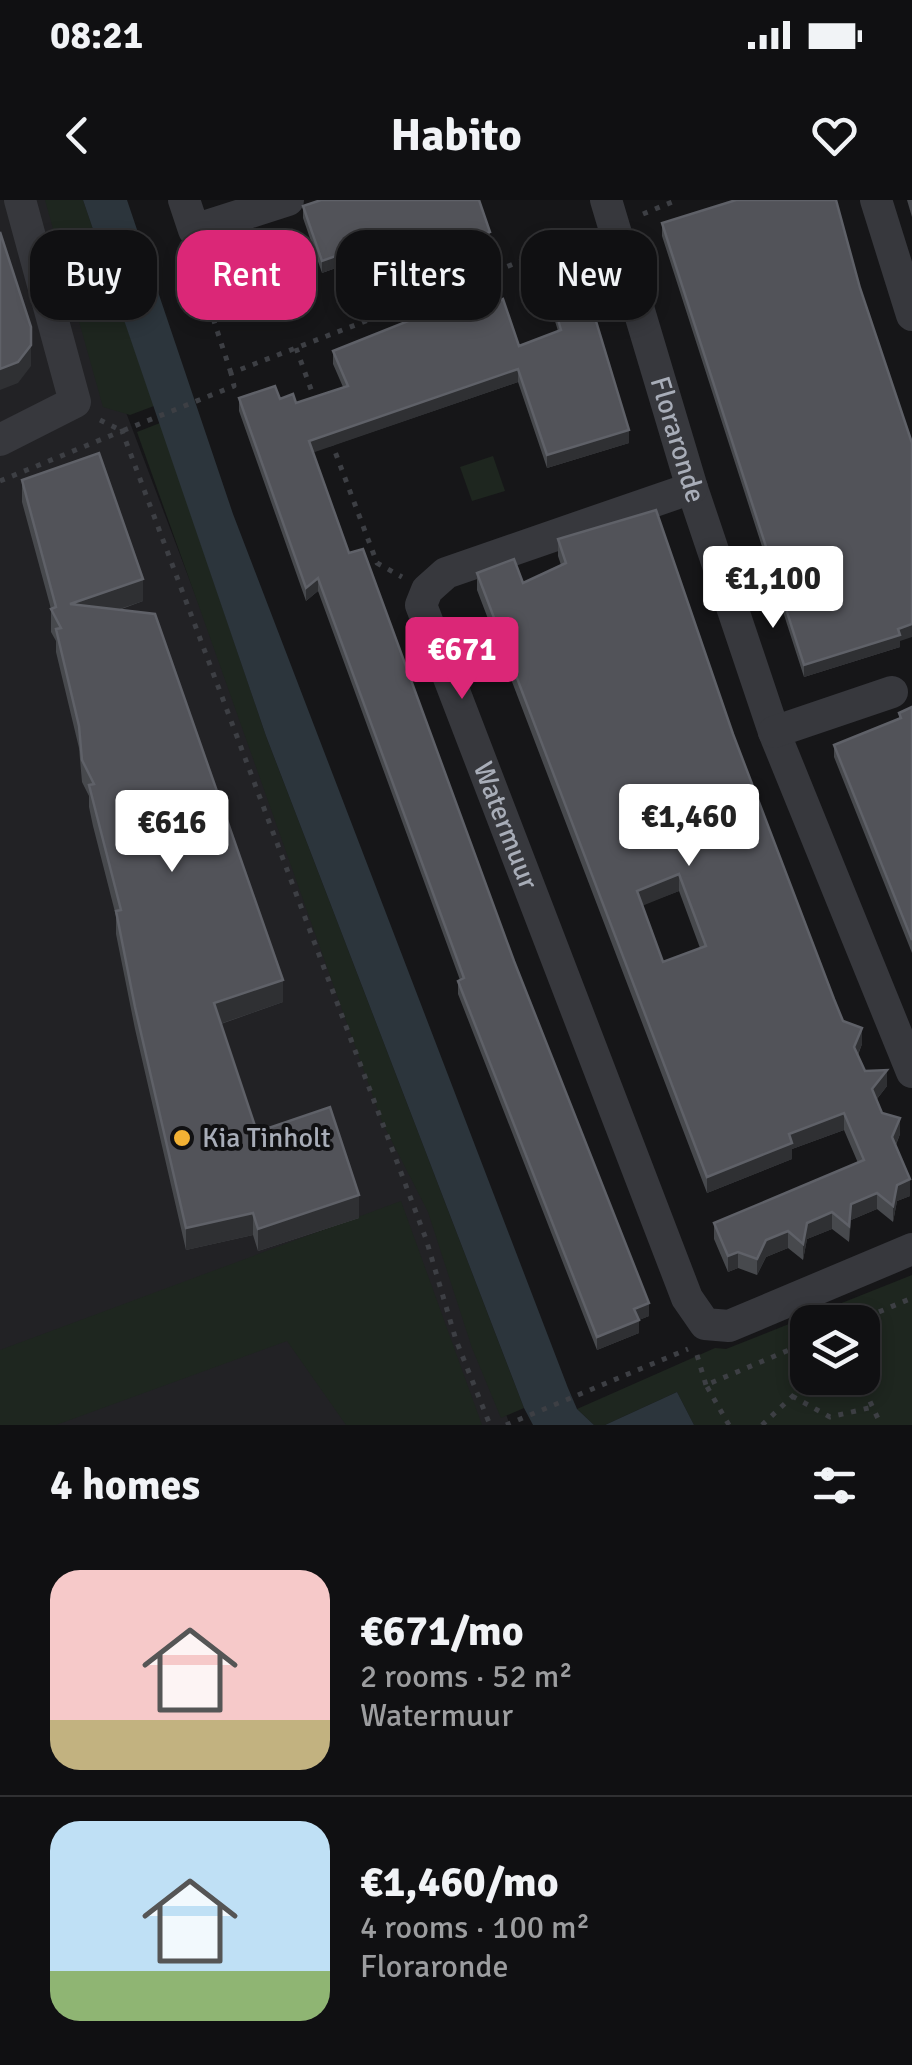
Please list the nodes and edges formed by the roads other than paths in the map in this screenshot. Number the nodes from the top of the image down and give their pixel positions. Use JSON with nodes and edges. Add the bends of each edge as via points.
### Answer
{"nodes":[{"id":1,"x":20,"y":200,"type":"edge"},
{"id":2,"x":288,"y":200,"type":"edge"},
{"id":3,"x":876,"y":200,"type":"edge"},
{"id":4,"x":610,"y":213,"type":"edge"},
{"id":5,"x":189,"y":215,"type":"edge"},
{"id":6,"x":912,"y":315,"type":"edge"},
{"id":7,"x":0,"y":440,"type":"edge"},
{"id":8,"x":692,"y":488,"type":"junction"},
{"id":9,"x":892,"y":692,"type":"dead end"},
{"id":10,"x":774,"y":732,"type":"junction"},
{"id":11,"x":912,"y":1072,"type":"edge"},
{"id":12,"x":912,"y":1249,"type":"edge"}],
"edges":[{"from":1,"to":7,"type":"street","via":[[75,402]]},
{"from":2,"to":5,"type":"street"},
{"from":3,"to":6,"type":"street"},
{"from":4,"to":8,"type":"street","name":"Floraronde"},
{"from":8,"to":10,"type":"street","name":"Floraronde"},
{"from":8,"to":12,"type":"street","name":"Watermuur","via":[[446,573],[421,605],[687,1298],[705,1324],[729,1326]]},
{"from":9,"to":10,"type":"street"},
{"from":10,"to":11,"type":"street","name":"Floraronde"}]}
